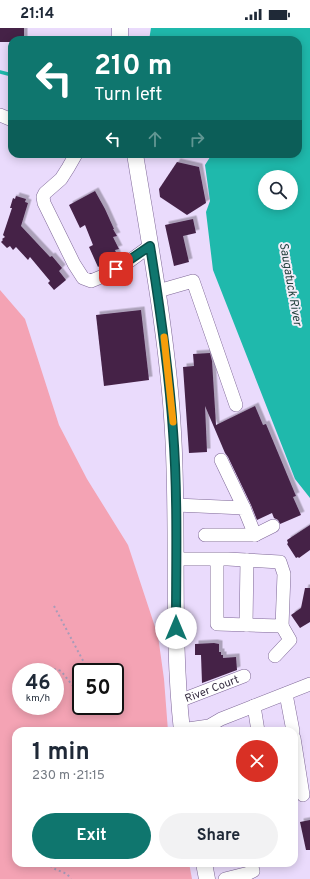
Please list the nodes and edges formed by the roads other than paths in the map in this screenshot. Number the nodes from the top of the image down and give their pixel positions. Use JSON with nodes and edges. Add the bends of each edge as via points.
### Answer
{"nodes":[{"id":1,"x":66,"y":158,"type":"edge"},
{"id":2,"x":74,"y":158,"type":"edge"},
{"id":3,"x":136,"y":158,"type":"edge"},
{"id":4,"x":68,"y":168,"type":"junction"},
{"id":5,"x":150,"y":246,"type":"junction"},
{"id":6,"x":158,"y":291,"type":"junction"},
{"id":7,"x":236,"y":405,"type":"dead end"},
{"id":8,"x":221,"y":460,"type":"dead end"},
{"id":9,"x":176,"y":505,"type":"junction"},
{"id":10,"x":244,"y":508,"type":"junction"},
{"id":11,"x":273,"y":526,"type":"dead end"},
{"id":12,"x":205,"y":535,"type":"dead end"},
{"id":13,"x":255,"y":535,"type":"junction"},
{"id":14,"x":176,"y":558,"type":"junction"},
{"id":15,"x":217,"y":559,"type":"junction"},
{"id":16,"x":247,"y":560,"type":"junction"},
{"id":17,"x":246,"y":626,"type":"junction"},
{"id":18,"x":282,"y":626,"type":"junction"},
{"id":19,"x":275,"y":656,"type":"dead end"},
{"id":20,"x":244,"y":676,"type":"dead end"},
{"id":21,"x":310,"y":684,"type":"edge"},
{"id":22,"x":286,"y":694,"type":"junction"},
{"id":23,"x":179,"y":701,"type":"junction"},
{"id":24,"x":254,"y":706,"type":"junction"},
{"id":25,"x":222,"y":725,"type":"edge"},
{"id":26,"x":181,"y":727,"type":"edge"},
{"id":27,"x":202,"y":727,"type":"edge"},
{"id":28,"x":257,"y":727,"type":"edge"},
{"id":29,"x":292,"y":727,"type":"edge"},
{"id":30,"x":298,"y":767,"type":"edge"},
{"id":31,"x":302,"y":796,"type":"edge"},
{"id":32,"x":205,"y":867,"type":"edge"},
{"id":33,"x":252,"y":867,"type":"edge"},
{"id":34,"x":207,"y":879,"type":"edge"},
{"id":35,"x":225,"y":879,"type":"edge"}],
"edges":[{"from":1,"to":4,"type":"street"},
{"from":2,"to":4,"type":"street"},
{"from":3,"to":5,"type":"main road"},
{"from":4,"to":5,"type":"street","via":[[43,197],[83,278],[91,280],[108,274]]},
{"from":5,"to":6,"type":"main road"},
{"from":6,"to":7,"type":"street","via":[[193,281]]},
{"from":6,"to":9,"type":"main road","via":[[172,407]]},
{"from":8,"to":10,"type":"street"},
{"from":9,"to":10,"type":"street"},
{"from":9,"to":14,"type":"main road"},
{"from":10,"to":13,"type":"street"},
{"from":11,"to":13,"type":"street"},
{"from":12,"to":13,"type":"street"},
{"from":14,"to":15,"type":"street"},
{"from":14,"to":23,"type":"main road"},
{"from":15,"to":16,"type":"street"},
{"from":15,"to":17,"type":"street","via":[[217,624]]},
{"from":16,"to":17,"type":"street"},
{"from":16,"to":18,"type":"street","via":[[280,562],[284,574]]},
{"from":17,"to":18,"type":"street"},
{"from":18,"to":19,"type":"street","via":[[290,640]]},
{"from":20,"to":23,"type":"street","name":"River Court"},
{"from":21,"to":22,"type":"street"},
{"from":22,"to":24,"type":"street"},
{"from":22,"to":29,"type":"street"},
{"from":23,"to":26,"type":"main road"},
{"from":24,"to":25,"type":"street"},
{"from":24,"to":28,"type":"street"},
{"from":25,"to":27,"type":"street"},
{"from":30,"to":31,"type":"street"},
{"from":32,"to":34,"type":"main road"},
{"from":33,"to":35,"type":"street","via":[[253,871],[249,874]]}]}
